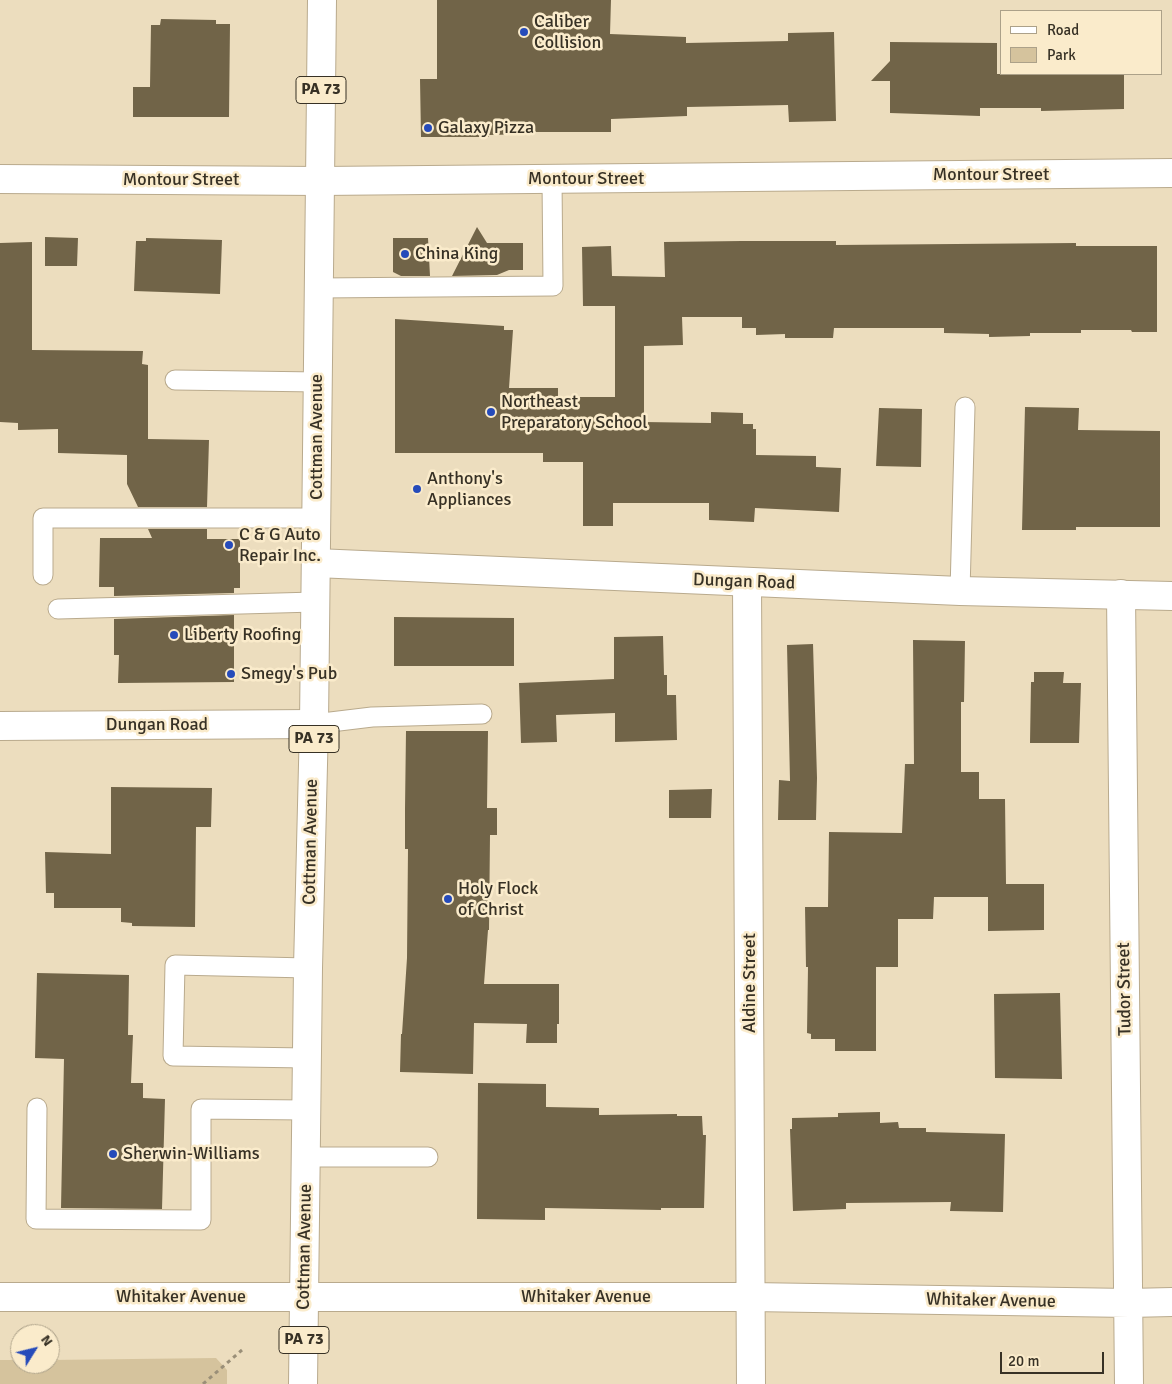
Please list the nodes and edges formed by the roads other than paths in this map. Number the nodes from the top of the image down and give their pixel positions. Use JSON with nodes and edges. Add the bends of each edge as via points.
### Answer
{"nodes":[{"id":1,"x":322,"y":0,"type":"edge"},
{"id":2,"x":1172,"y":174,"type":"edge"},
{"id":3,"x":0,"y":179,"type":"edge"},
{"id":4,"x":552,"y":179,"type":"junction"},
{"id":5,"x":320,"y":181,"type":"junction"},
{"id":6,"x":319,"y":288,"type":"junction"},
{"id":7,"x":175,"y":380,"type":"dead end"},
{"id":8,"x":318,"y":382,"type":"junction"},
{"id":9,"x":965,"y":407,"type":"dead end"},
{"id":10,"x":317,"y":518,"type":"junction"},
{"id":11,"x":316,"y":563,"type":"junction"},
{"id":12,"x":43,"y":575,"type":"dead end"},
{"id":13,"x":747,"y":583,"type":"junction"},
{"id":14,"x":960,"y":591,"type":"junction"},
{"id":15,"x":1121,"y":594,"type":"junction"},
{"id":16,"x":1172,"y":596,"type":"edge"},
{"id":17,"x":315,"y":602,"type":"junction"},
{"id":18,"x":58,"y":609,"type":"dead end"},
{"id":19,"x":482,"y":714,"type":"dead end"},
{"id":20,"x":314,"y":724,"type":"junction"},
{"id":21,"x":0,"y":726,"type":"edge"},
{"id":22,"x":308,"y":968,"type":"junction"},
{"id":23,"x":307,"y":1058,"type":"junction"},
{"id":24,"x":37,"y":1108,"type":"dead end"},
{"id":25,"x":306,"y":1110,"type":"junction"},
{"id":26,"x":428,"y":1157,"type":"dead end"},
{"id":27,"x":306,"y":1158,"type":"junction"},
{"id":28,"x":0,"y":1297,"type":"edge"},
{"id":29,"x":305,"y":1297,"type":"junction"},
{"id":30,"x":751,"y":1297,"type":"junction"},
{"id":31,"x":1172,"y":1302,"type":"edge"},
{"id":32,"x":1129,"y":1303,"type":"junction"},
{"id":33,"x":303,"y":1384,"type":"edge"},
{"id":34,"x":751,"y":1384,"type":"edge"},
{"id":35,"x":1129,"y":1384,"type":"edge"}],
"edges":[{"from":1,"to":5,"type":"street","name":"Cottman Avenue","number":"PA 73"},
{"from":2,"to":4,"type":"street","name":"Montour Street"},
{"from":3,"to":5,"type":"street","name":"Montour Street"},
{"from":4,"to":5,"type":"street","name":"Montour Street"},
{"from":4,"to":6,"type":"lane","via":[[553,286]]},
{"from":5,"to":6,"type":"street","name":"Cottman Avenue","number":"PA 73"},
{"from":6,"to":8,"type":"street","name":"Cottman Avenue","number":"PA 73"},
{"from":7,"to":8,"type":"lane"},
{"from":8,"to":10,"type":"street","name":"Cottman Avenue","number":"PA 73"},
{"from":9,"to":14,"type":"lane"},
{"from":10,"to":11,"type":"street","name":"Cottman Avenue","number":"PA 73"},
{"from":10,"to":12,"type":"lane","via":[[43,518]]},
{"from":11,"to":13,"type":"street","name":"Dungan Road"},
{"from":11,"to":17,"type":"street","name":"Cottman Avenue","number":"PA 73"},
{"from":13,"to":14,"type":"street","name":"Dungan Road"},
{"from":13,"to":30,"type":"street","name":"Aldine Street"},
{"from":14,"to":15,"type":"street","name":"Dungan Road"},
{"from":15,"to":16,"type":"street","name":"Dungan Road"},
{"from":15,"to":32,"type":"street","name":"Tudor Street"},
{"from":17,"to":18,"type":"lane"},
{"from":17,"to":20,"type":"street","name":"Cottman Avenue","number":"PA 73"},
{"from":19,"to":20,"type":"lane","via":[[372,718]]},
{"from":20,"to":21,"type":"street","name":"Dungan Road"},
{"from":20,"to":22,"type":"street","name":"Cottman Avenue","number":"PA 73"},
{"from":22,"to":23,"type":"street","name":"Cottman Avenue","number":"PA 73"},
{"from":22,"to":23,"type":"lane","via":[[175,965],[173,1056]]},
{"from":23,"to":25,"type":"street","name":"Cottman Avenue","number":"PA 73"},
{"from":24,"to":25,"type":"lane","via":[[36,1219],[201,1220],[201,1109]]},
{"from":25,"to":27,"type":"street","name":"Cottman Avenue","number":"PA 73"},
{"from":26,"to":27,"type":"lane"},
{"from":27,"to":29,"type":"street","name":"Cottman Avenue","number":"PA 73"},
{"from":28,"to":29,"type":"street","name":"Whitaker Avenue"},
{"from":29,"to":30,"type":"street","name":"Whitaker Avenue"},
{"from":29,"to":33,"type":"street","name":"Cottman Avenue","number":"PA 73"},
{"from":30,"to":32,"type":"street","name":"Whitaker Avenue"},
{"from":30,"to":34,"type":"street","name":"Aldine Street"},
{"from":31,"to":32,"type":"street","name":"Whitaker Avenue"},
{"from":32,"to":35,"type":"street","name":"Tudor Street"}]}
